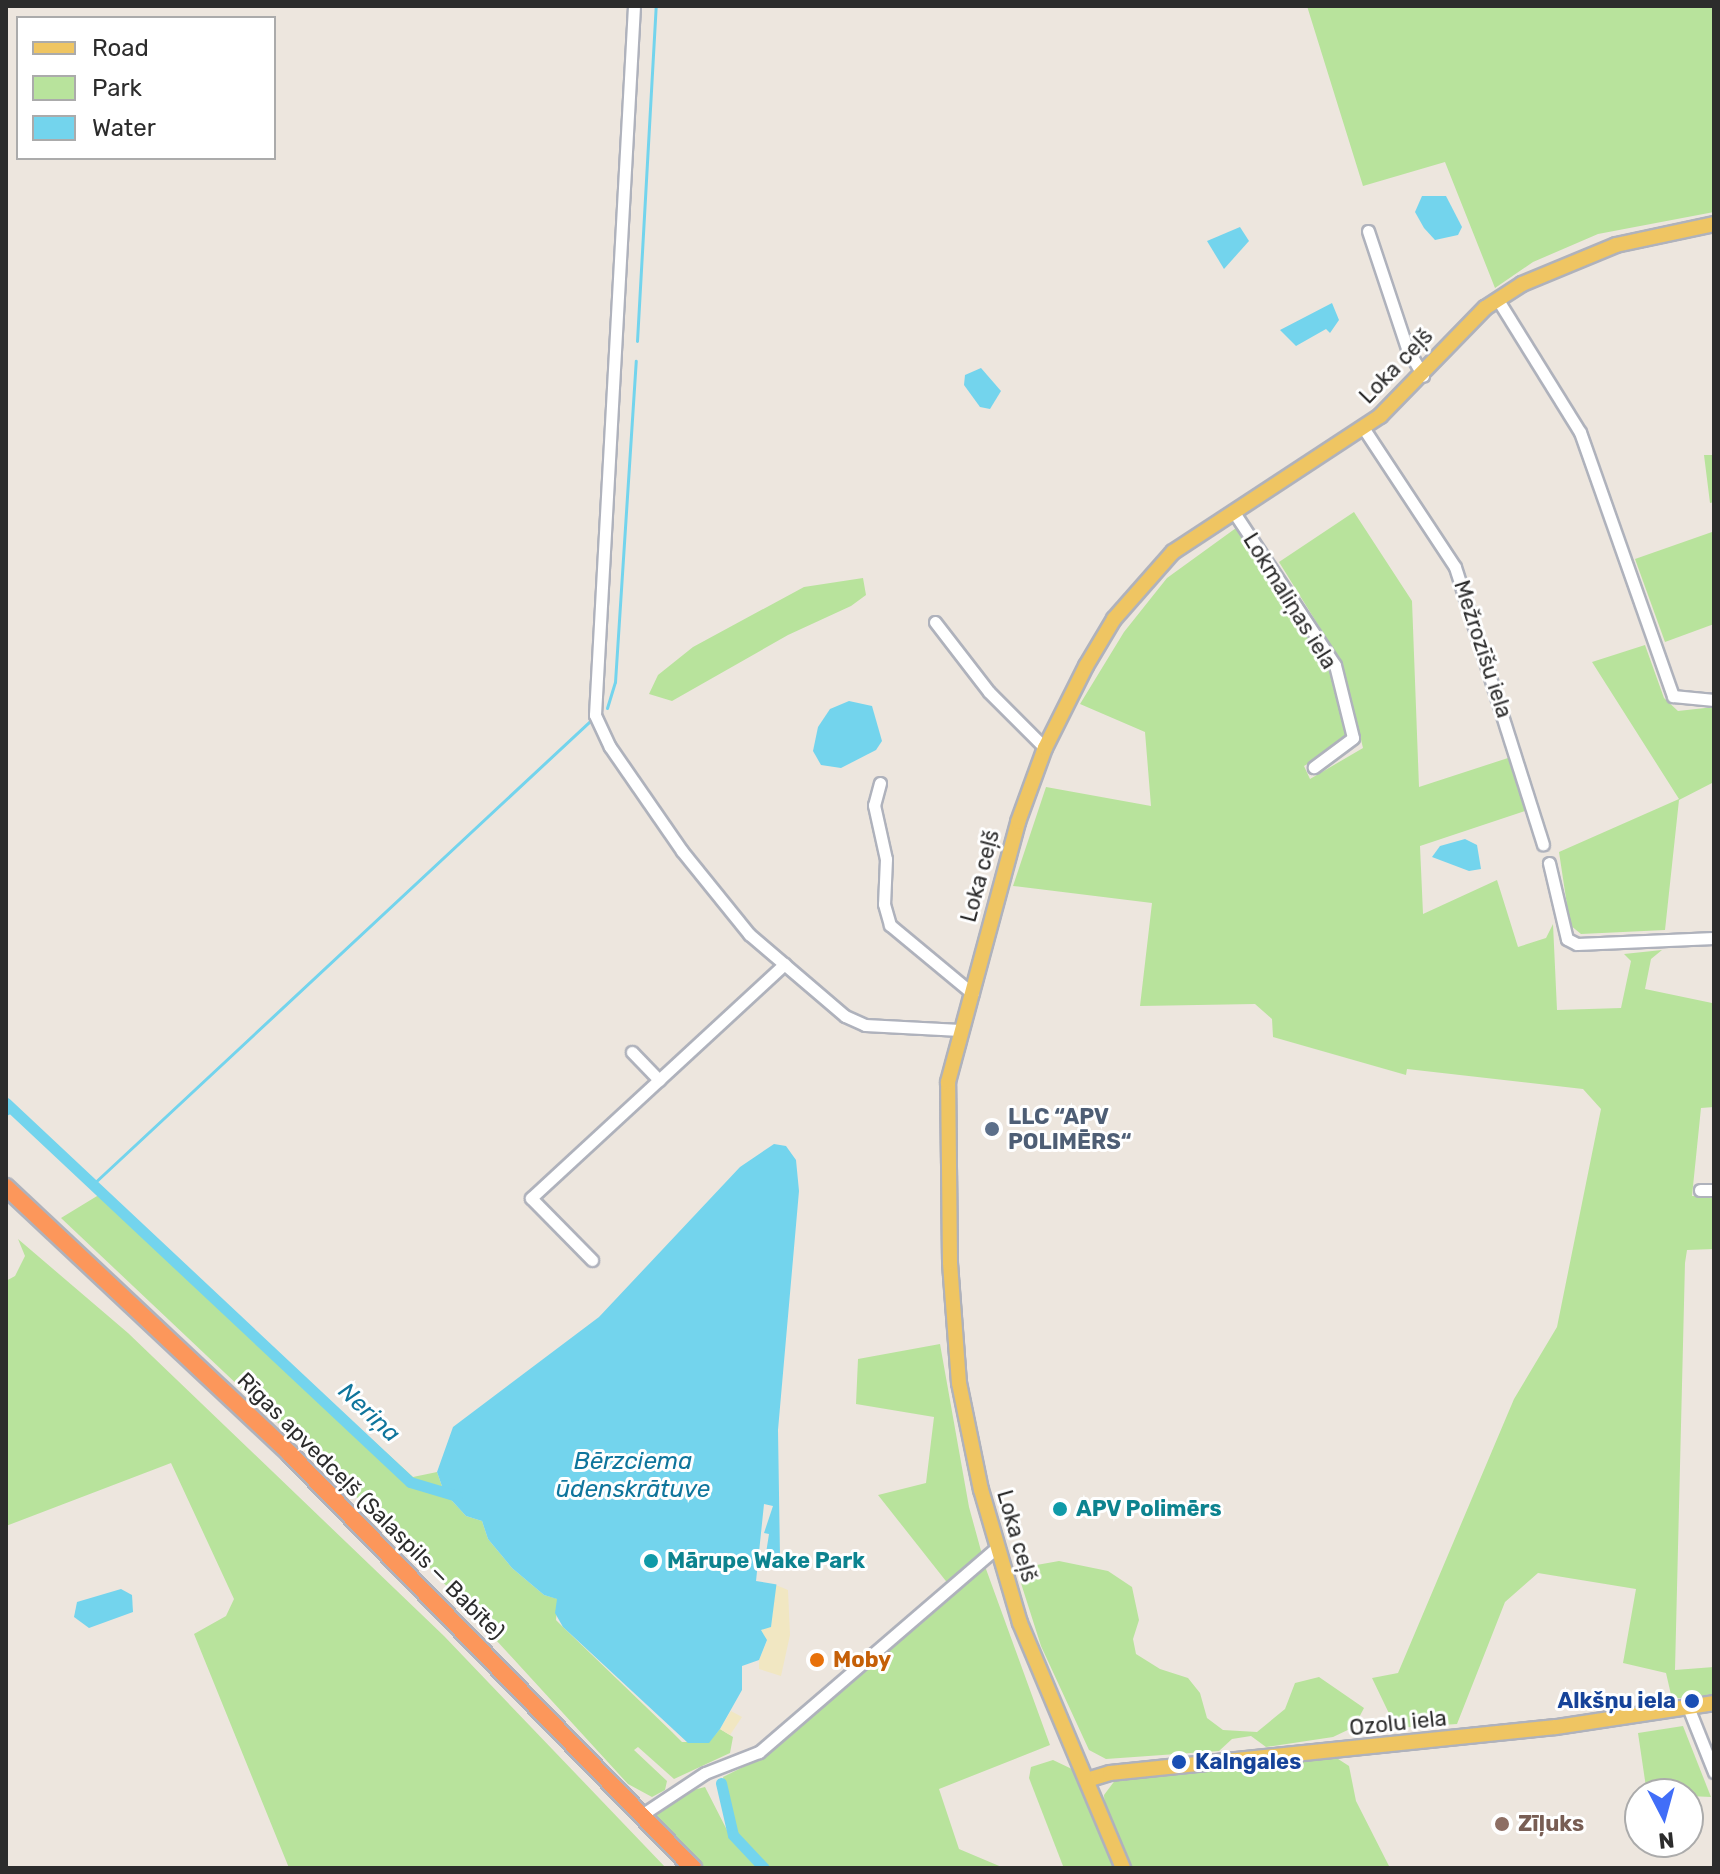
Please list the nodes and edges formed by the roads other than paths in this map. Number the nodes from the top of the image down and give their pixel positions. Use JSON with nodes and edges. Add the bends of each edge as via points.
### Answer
{"nodes":[{"id":1,"x":634,"y":6,"type":"edge"},
{"id":2,"x":1714,"y":224,"type":"edge"},
{"id":3,"x":1368,"y":231,"type":"dead end"},
{"id":4,"x":1498,"y":300,"type":"junction"},
{"id":5,"x":1423,"y":376,"type":"junction"},
{"id":6,"x":1364,"y":429,"type":"junction"},
{"id":7,"x":1233,"y":511,"type":"junction"},
{"id":8,"x":935,"y":622,"type":"dead end"},
{"id":9,"x":1714,"y":700,"type":"edge"},
{"id":10,"x":1045,"y":748,"type":"junction"},
{"id":11,"x":1314,"y":767,"type":"dead end"},
{"id":12,"x":880,"y":783,"type":"dead end"},
{"id":13,"x":1543,"y":844,"type":"dead end"},
{"id":14,"x":1549,"y":863,"type":"dead end"},
{"id":15,"x":1714,"y":938,"type":"edge"},
{"id":16,"x":785,"y":964,"type":"junction"},
{"id":17,"x":972,"y":993,"type":"junction"},
{"id":18,"x":960,"y":1030,"type":"junction"},
{"id":19,"x":632,"y":1052,"type":"dead end"},
{"id":20,"x":659,"y":1080,"type":"junction"},
{"id":21,"x":6,"y":1187,"type":"edge"},
{"id":22,"x":1700,"y":1190,"type":"dead end"},
{"id":23,"x":1714,"y":1190,"type":"edge"},
{"id":24,"x":592,"y":1260,"type":"dead end"},
{"id":25,"x":996,"y":1548,"type":"junction"},
{"id":26,"x":1714,"y":1703,"type":"edge"},
{"id":27,"x":1688,"y":1707,"type":"junction"},
{"id":28,"x":1714,"y":1772,"type":"edge"},
{"id":29,"x":1087,"y":1780,"type":"junction"},
{"id":30,"x":643,"y":1814,"type":"junction"},
{"id":31,"x":693,"y":1868,"type":"edge"},
{"id":32,"x":1123,"y":1868,"type":"edge"}],
"edges":[{"from":1,"to":16,"type":"street","via":[[595,715],[610,747],[718,899]]},
{"from":2,"to":4,"type":"main road","name":"Loka ceļš","via":[[1616,245],[1569,262]]},
{"from":3,"to":5,"type":"street","via":[[1407,348]]},
{"from":4,"to":5,"type":"main road","name":"Loka ceļš","via":[[1465,327]]},
{"from":4,"to":9,"type":"street","via":[[1580,432],[1673,696]]},
{"from":5,"to":6,"type":"main road","name":"Loka ceļš"},
{"from":6,"to":7,"type":"main road","name":"Loka ceļš"},
{"from":6,"to":13,"type":"street","name":"Mežrozīšu iela","via":[[1463,586]]},
{"from":7,"to":10,"type":"main road","name":"Loka ceļš","via":[[1154,569],[1114,619]]},
{"from":7,"to":11,"type":"street","name":"Lokmaliņas iela","via":[[1335,665],[1353,738]]},
{"from":8,"to":10,"type":"street","via":[[989,692]]},
{"from":10,"to":17,"type":"main road","name":"Loka ceļš","via":[[1018,822]]},
{"from":12,"to":17,"type":"street","via":[[874,805],[886,859],[884,904],[890,925]]},
{"from":14,"to":15,"type":"street","via":[[1561,927],[1577,944]]},
{"from":16,"to":18,"type":"street","via":[[845,1016],[865,1025]]},
{"from":16,"to":20,"type":"street"},
{"from":17,"to":18,"type":"main road","name":"Loka ceļš"},
{"from":18,"to":25,"type":"main road","name":"Loka ceļš","via":[[947,1114],[952,1318],[959,1383]]},
{"from":19,"to":20,"type":"street"},
{"from":20,"to":24,"type":"street","via":[[528,1195]]},
{"from":21,"to":30,"type":"highway","name":"Rīgas apvedceļš (Salaspils — Babīte)","via":[[290,1454]]},
{"from":22,"to":23,"type":"street"},
{"from":25,"to":29,"type":"main road","name":"Loka ceļš","via":[[1029,1647]]},
{"from":25,"to":30,"type":"street","via":[[759,1752],[705,1773]]},
{"from":26,"to":27,"type":"main road","name":"Ozolu iela"},
{"from":27,"to":28,"type":"street"},
{"from":27,"to":29,"type":"main road","name":"Ozolu iela","via":[[1556,1727],[1110,1773]]},
{"from":29,"to":32,"type":"main road","name":"Loka ceļš"},
{"from":30,"to":31,"type":"highway","name":"Rīgas apvedceļš (Salaspils — Babīte)"}]}
